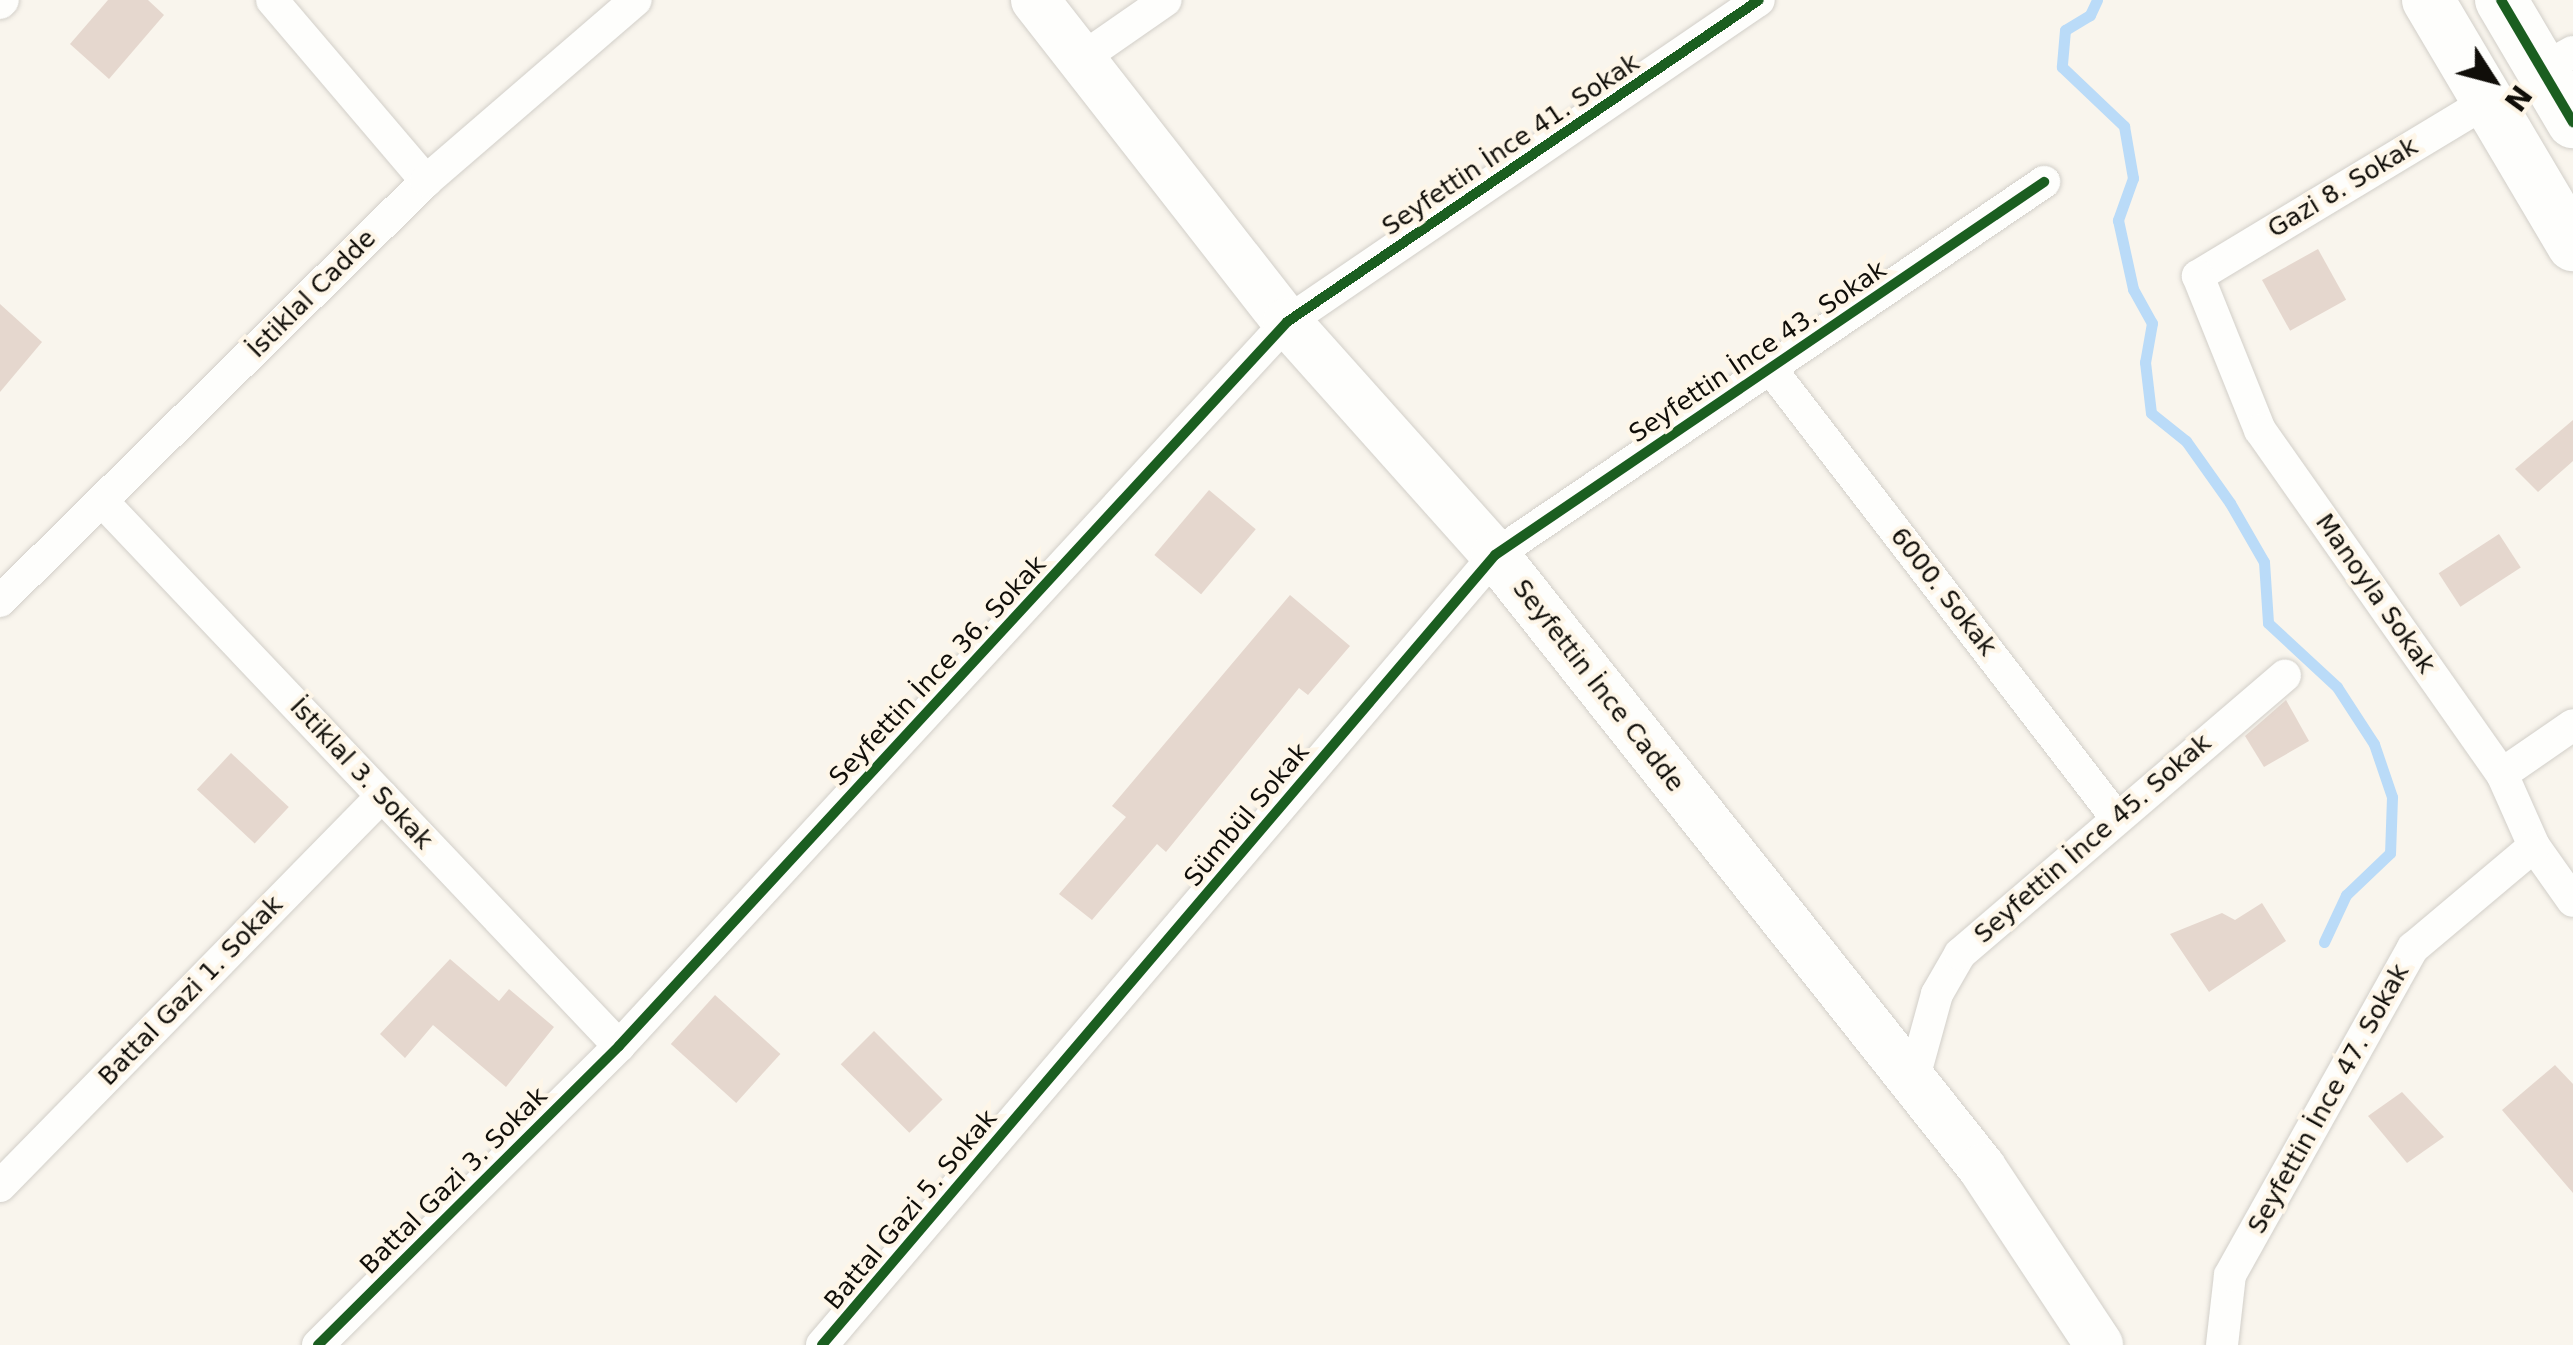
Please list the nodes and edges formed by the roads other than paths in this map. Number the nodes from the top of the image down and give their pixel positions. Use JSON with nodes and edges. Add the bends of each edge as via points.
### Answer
{"nodes":[{"id":1,"x":272,"y":0,"type":"edge"},
{"id":2,"x":636,"y":0,"type":"edge"},
{"id":3,"x":1166,"y":0,"type":"edge"},
{"id":4,"x":1758,"y":0,"type":"edge"},
{"id":5,"x":2428,"y":0,"type":"edge"},
{"id":6,"x":2501,"y":0,"type":"edge"},
{"id":7,"x":1036,"y":2,"type":"edge"},
{"id":8,"x":1082,"y":59,"type":"junction"},
{"id":9,"x":2557,"y":60,"type":"edge"},
{"id":10,"x":2488,"y":101,"type":"junction"},
{"id":11,"x":2573,"y":122,"type":"edge"},
{"id":12,"x":426,"y":182,"type":"junction"},
{"id":13,"x":2044,"y":182,"type":"dead end"},
{"id":14,"x":2573,"y":245,"type":"edge"},
{"id":15,"x":2198,"y":276,"type":"joint"},
{"id":16,"x":1286,"y":322,"type":"junction"},
{"id":17,"x":1770,"y":368,"type":"junction"},
{"id":18,"x":104,"y":502,"type":"junction"},
{"id":19,"x":1494,"y":555,"type":"junction"},
{"id":20,"x":0,"y":601,"type":"edge"},
{"id":21,"x":2284,"y":675,"type":"dead end"},
{"id":22,"x":2573,"y":725,"type":"edge"},
{"id":23,"x":2502,"y":774,"type":"junction"},
{"id":24,"x":382,"y":796,"type":"junction"},
{"id":25,"x":2115,"y":816,"type":"junction"},
{"id":26,"x":2534,"y":846,"type":"junction"},
{"id":27,"x":2573,"y":901,"type":"edge"},
{"id":28,"x":619,"y":1046,"type":"junction"},
{"id":29,"x":1913,"y":1082,"type":"junction"},
{"id":30,"x":1030,"y":1100,"type":"joint"},
{"id":31,"x":0,"y":1186,"type":"edge"},
{"id":32,"x":318,"y":1345,"type":"edge"},
{"id":33,"x":822,"y":1345,"type":"edge"},
{"id":34,"x":2099,"y":1345,"type":"edge"},
{"id":35,"x":2222,"y":1345,"type":"edge"}],
"edges":[{"from":1,"to":12,"type":"street"},
{"from":2,"to":12,"type":"street","name":"İstiklal Cadde"},
{"from":3,"to":8,"type":"street"},
{"from":4,"to":16,"type":"street","name":"Seyfettin İnce 41. Sokak"},
{"from":5,"to":10,"type":"main road"},
{"from":6,"to":9,"type":"main road"},
{"from":7,"to":8,"type":"main road","name":"Seyfettin İnce Cadde"},
{"from":8,"to":16,"type":"main road","name":"Seyfettin İnce Cadde"},
{"from":9,"to":11,"type":"main road"},
{"from":10,"to":14,"type":"main road"},
{"from":10,"to":15,"type":"street","name":"Gazi 8. Sokak"},
{"from":12,"to":18,"type":"street","name":"İstiklal Cadde"},
{"from":13,"to":17,"type":"street","name":"Seyfettin İnce 43. Sokak"},
{"from":15,"to":23,"type":"street","name":"Manoyla Sokak","via":[[2260,430]]},
{"from":16,"to":19,"type":"main road","name":"Seyfettin İnce Cadde"},
{"from":16,"to":28,"type":"street","name":"Seyfettin İnce 36. Sokak"},
{"from":17,"to":19,"type":"street","name":"Seyfettin İnce 43. Sokak"},
{"from":17,"to":25,"type":"street","name":"6000. Sokak"},
{"from":18,"to":20,"type":"street","name":"İstiklal Cadde"},
{"from":18,"to":24,"type":"street","name":"İstiklal 3. Sokak"},
{"from":19,"to":29,"type":"main road","name":"Seyfettin İnce Cadde"},
{"from":19,"to":30,"type":"street","name":"Sümbül Sokak"},
{"from":21,"to":25,"type":"street","name":"Seyfettin İnce 45. Sokak"},
{"from":22,"to":23,"type":"street"},
{"from":23,"to":26,"type":"street","name":"Manoyla Sokak"},
{"from":24,"to":28,"type":"street","name":"İstiklal 3. Sokak"},
{"from":24,"to":31,"type":"street","name":"Battal Gazi 1. Sokak"},
{"from":25,"to":29,"type":"street","name":"Seyfettin İnce 45. Sokak","via":[[1960,954],[1936,994]]},
{"from":26,"to":27,"type":"street","name":"Manoyla Sokak"},
{"from":26,"to":35,"type":"street","name":"Seyfettin İnce 47. Sokak","via":[[2414,948],[2230,1274]]},
{"from":28,"to":32,"type":"street","name":"Battal Gazi 3. Sokak"},
{"from":29,"to":34,"type":"main road","name":"Seyfettin İnce Cadde","via":[[1982,1168]]},
{"from":30,"to":33,"type":"street","name":"Battal Gazi 5. Sokak"}]}
